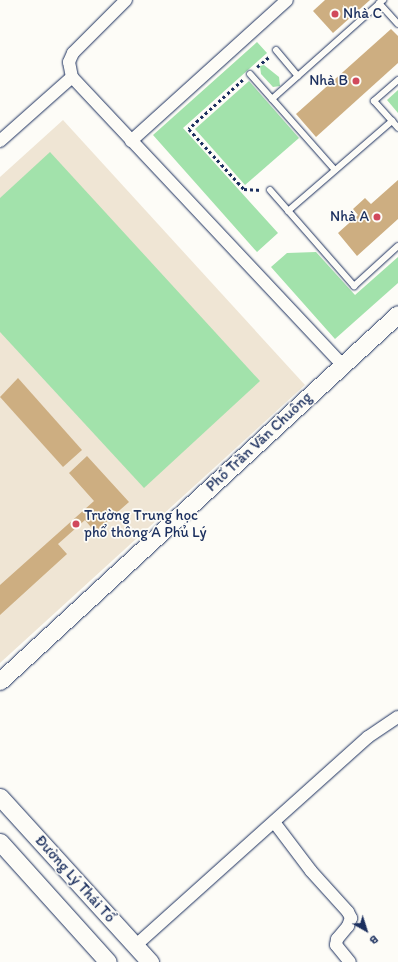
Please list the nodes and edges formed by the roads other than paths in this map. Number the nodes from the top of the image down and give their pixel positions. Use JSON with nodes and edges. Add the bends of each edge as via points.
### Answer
{"nodes":[{"id":1,"x":126,"y":0,"type":"edge"},
{"id":2,"x":287,"y":0,"type":"edge"},
{"id":3,"x":381,"y":2,"type":"edge"},
{"id":4,"x":398,"y":24,"type":"edge"},
{"id":5,"x":276,"y":50,"type":"road end"},
{"id":6,"x":250,"y":74,"type":"road end"},
{"id":7,"x":298,"y":76,"type":"junction"},
{"id":8,"x":72,"y":77,"type":"junction"},
{"id":9,"x":398,"y":80,"type":"edge"},
{"id":10,"x":272,"y":99,"type":"junction"},
{"id":11,"x":392,"y":121,"type":"junction"},
{"id":12,"x":398,"y":128,"type":"edge"},
{"id":13,"x":131,"y":140,"type":"junction"},
{"id":14,"x":0,"y":141,"type":"edge"},
{"id":15,"x":335,"y":170,"type":"junction"},
{"id":16,"x":270,"y":190,"type":"road end"},
{"id":17,"x":288,"y":211,"type":"junction"},
{"id":18,"x":398,"y":246,"type":"edge"},
{"id":19,"x":398,"y":314,"type":"edge"},
{"id":20,"x":342,"y":365,"type":"junction"},
{"id":21,"x":0,"y":681,"type":"edge"},
{"id":22,"x":398,"y":717,"type":"edge"},
{"id":23,"x":0,"y":797,"type":"edge"},
{"id":24,"x":274,"y":822,"type":"junction"},
{"id":25,"x":1,"y":846,"type":"edge"},
{"id":26,"x":135,"y":946,"type":"junction"},
{"id":27,"x":108,"y":962,"type":"edge"},
{"id":28,"x":150,"y":962,"type":"edge"},
{"id":29,"x":350,"y":962,"type":"edge"}],
"edges":[{"from":1,"to":8,"type":"street","via":[[73,53],[69,66]]},
{"from":2,"to":13,"type":"street"},
{"from":3,"to":4,"type":"lane"},
{"from":3,"to":7,"type":"lane"},
{"from":5,"to":7,"type":"lane"},
{"from":6,"to":10,"type":"lane"},
{"from":7,"to":10,"type":"lane"},
{"from":8,"to":13,"type":"street"},
{"from":8,"to":14,"type":"street"},
{"from":9,"to":11,"type":"lane","via":[[374,101]]},
{"from":10,"to":15,"type":"lane"},
{"from":11,"to":12,"type":"lane"},
{"from":11,"to":15,"type":"lane"},
{"from":13,"to":20,"type":"street"},
{"from":15,"to":17,"type":"lane"},
{"from":16,"to":17,"type":"lane"},
{"from":17,"to":18,"type":"lane","via":[[354,286]]},
{"from":19,"to":20,"type":"street","name":"Phố Trần Văn Chuông"},
{"from":20,"to":21,"type":"street","name":"Phố Trần Văn Chuông"},
{"from":22,"to":24,"type":"street","via":[[368,737]]},
{"from":23,"to":26,"type":"street","name":"Đường Lý Thái Tổ"},
{"from":24,"to":26,"type":"street"},
{"from":24,"to":29,"type":"street","via":[[311,871],[348,912],[349,922],[337,939],[336,946]]},
{"from":25,"to":27,"type":"street","name":"Đường Lý Thái Tổ"},
{"from":26,"to":28,"type":"street","name":"Đường Lý Thái Tổ"}]}
